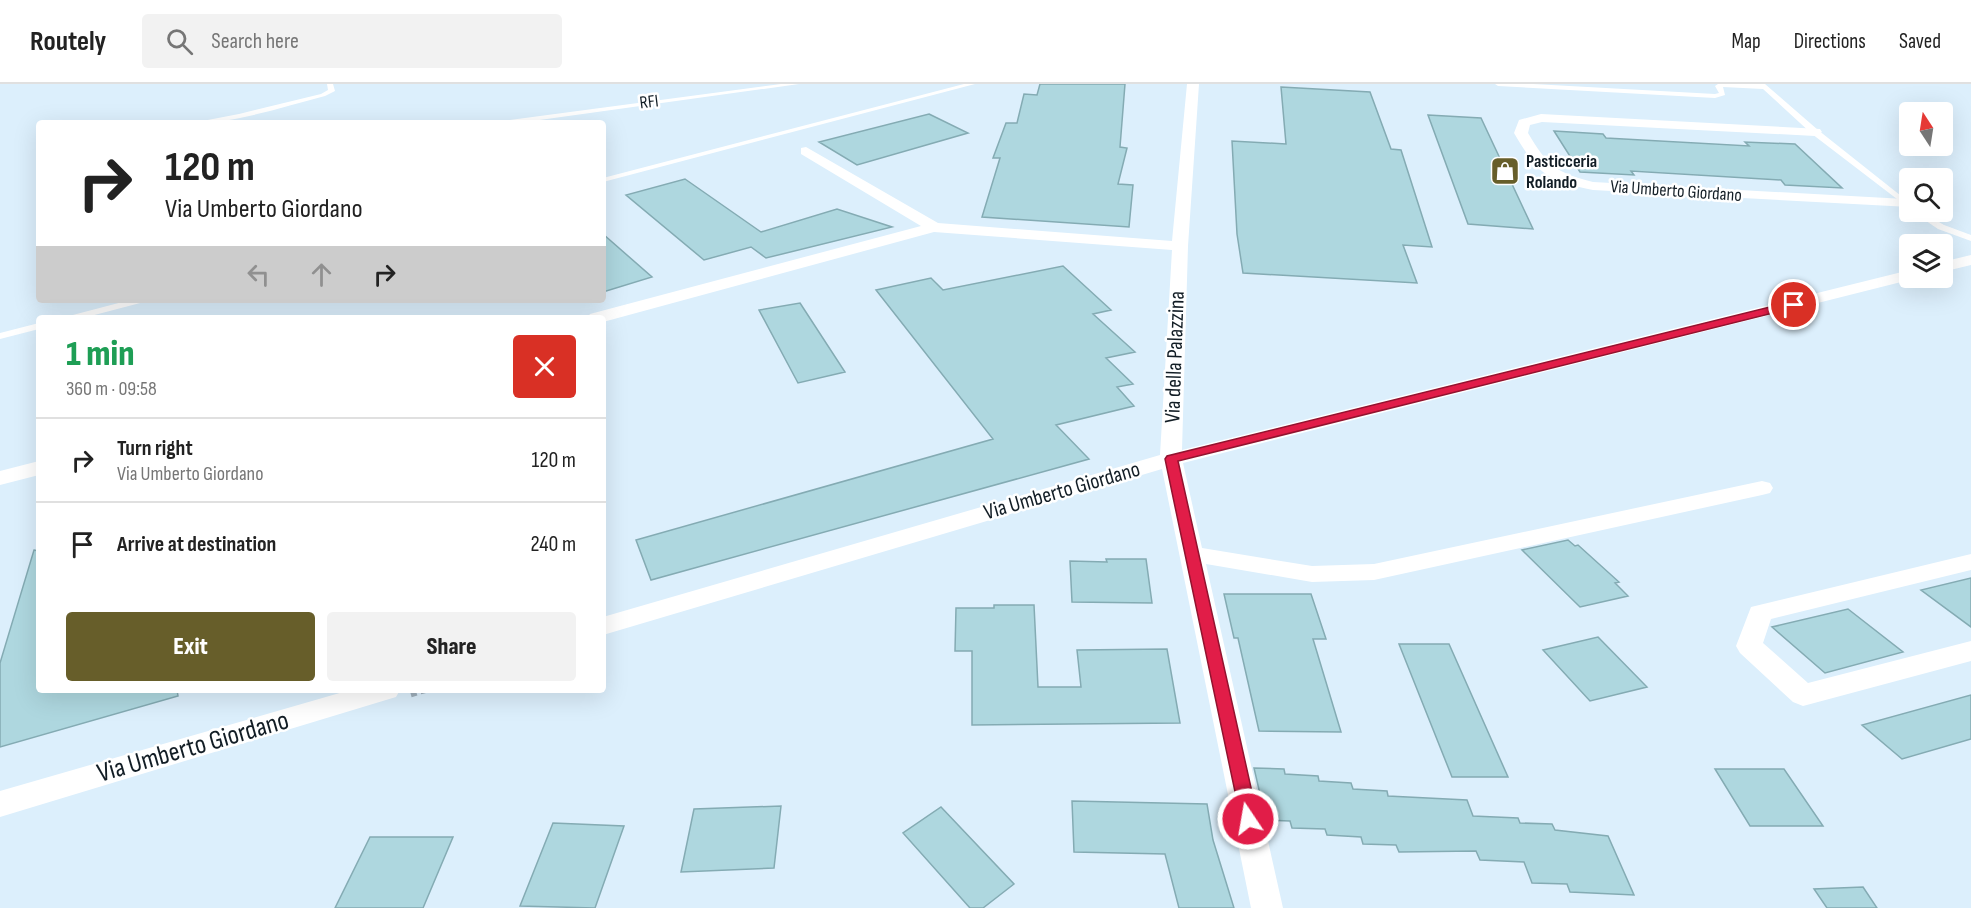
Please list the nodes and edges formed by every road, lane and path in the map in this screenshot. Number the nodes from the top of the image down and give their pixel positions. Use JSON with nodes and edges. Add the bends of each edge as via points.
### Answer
{"nodes":[{"id":1,"x":330,"y":84,"type":"edge"},
{"id":2,"x":796,"y":84,"type":"edge"},
{"id":3,"x":972,"y":84,"type":"edge"},
{"id":4,"x":1193,"y":84,"type":"edge"},
{"id":5,"x":1498,"y":84,"type":"edge"},
{"id":6,"x":1762,"y":85,"type":"edge"},
{"id":7,"x":216,"y":120,"type":"edge"},
{"id":8,"x":525,"y":120,"type":"edge"},
{"id":9,"x":1815,"y":132,"type":"junction"},
{"id":10,"x":806,"y":152,"type":"dead end"},
{"id":11,"x":606,"y":179,"type":"edge"},
{"id":12,"x":1899,"y":198,"type":"edge"},
{"id":13,"x":1899,"y":206,"type":"edge"},
{"id":14,"x":1933,"y":222,"type":"edge"},
{"id":15,"x":934,"y":227,"type":"junction"},
{"id":16,"x":1971,"y":238,"type":"edge"},
{"id":17,"x":1180,"y":246,"type":"junction"},
{"id":18,"x":1971,"y":260,"type":"edge"},
{"id":19,"x":1953,"y":264,"type":"edge"},
{"id":20,"x":1899,"y":278,"type":"edge"},
{"id":21,"x":130,"y":303,"type":"edge"},
{"id":22,"x":84,"y":315,"type":"edge"},
{"id":23,"x":606,"y":315,"type":"edge"},
{"id":24,"x":36,"y":327,"type":"edge"},
{"id":25,"x":0,"y":336,"type":"edge"},
{"id":26,"x":1171,"y":459,"type":"junction"},
{"id":27,"x":36,"y":469,"type":"edge"},
{"id":28,"x":0,"y":478,"type":"edge"},
{"id":29,"x":1762,"y":488,"type":"dead end"},
{"id":30,"x":1192,"y":554,"type":"junction"},
{"id":31,"x":1971,"y":562,"type":"edge"},
{"id":32,"x":606,"y":625,"type":"edge"},
{"id":33,"x":1971,"y":651,"type":"edge"},
{"id":34,"x":376,"y":693,"type":"edge"},
{"id":35,"x":0,"y":804,"type":"edge"},
{"id":36,"x":1267,"y":908,"type":"edge"}],
"edges":[{"from":1,"to":7,"type":"lane","via":[[332,91],[323,95]]},
{"from":2,"to":8,"type":"lane","name":"RFI"},
{"from":3,"to":11,"type":"lane"},
{"from":4,"to":17,"type":"street","name":"Via della Palazzina"},
{"from":5,"to":6,"type":"lane","via":[[1715,96],[1723,94],[1718,86]]},
{"from":6,"to":9,"type":"lane"},
{"from":9,"to":12,"type":"lane"},
{"from":9,"to":13,"type":"street","name":"Via Umberto Giordano","via":[[1541,118],[1524,123],[1521,133],[1549,174],[1593,186]]},
{"from":10,"to":15,"type":"street"},
{"from":14,"to":16,"type":"lane"},
{"from":15,"to":17,"type":"street"},
{"from":15,"to":23,"type":"street"},
{"from":17,"to":26,"type":"street","name":"Via della Palazzina"},
{"from":18,"to":19,"type":"street"},
{"from":20,"to":26,"type":"street","name":"Via Umberto Giordano"},
{"from":21,"to":22,"type":"lane"},
{"from":24,"to":25,"type":"lane"},
{"from":26,"to":30,"type":"street","name":"Via della Palazzina"},
{"from":26,"to":32,"type":"street","name":"Via Umberto Giordano"},
{"from":27,"to":28,"type":"street"},
{"from":29,"to":30,"type":"street","via":[[1374,572],[1312,574]]},
{"from":30,"to":36,"type":"street","name":"Via della Palazzina"},
{"from":31,"to":33,"type":"street","via":[[1760,613],[1749,646],[1803,695]]},
{"from":34,"to":35,"type":"street","name":"Via Umberto Giordano"}]}
